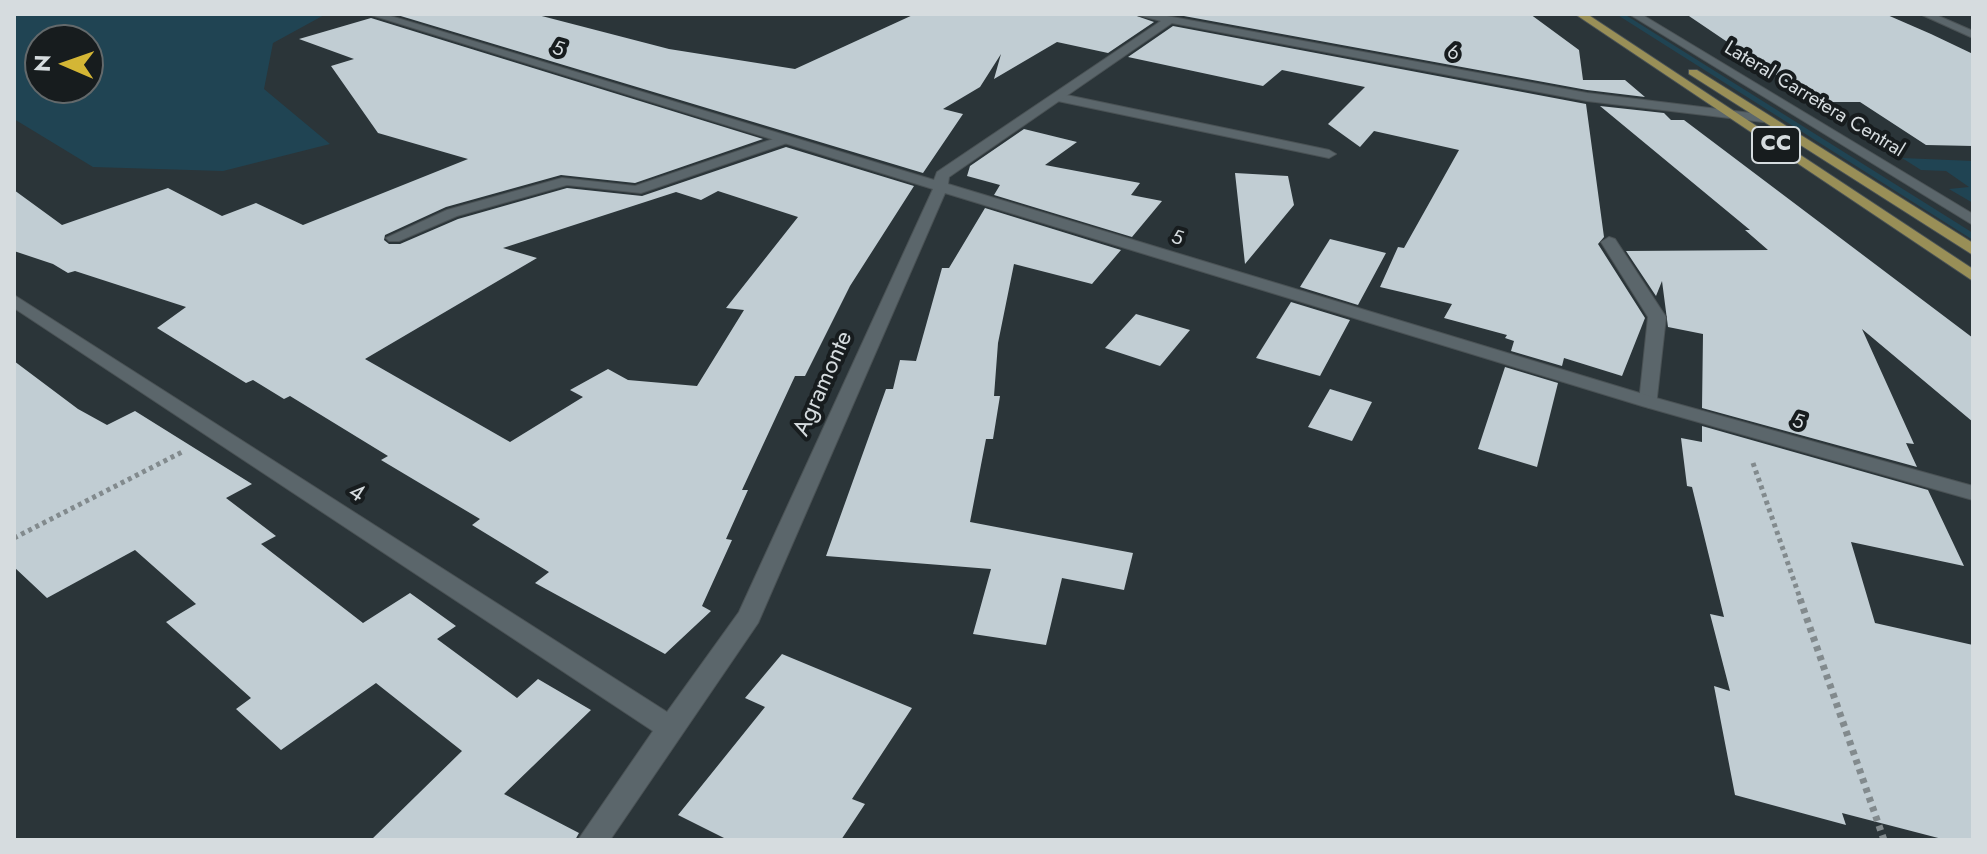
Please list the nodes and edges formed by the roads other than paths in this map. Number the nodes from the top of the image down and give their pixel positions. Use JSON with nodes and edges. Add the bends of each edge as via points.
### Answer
{"nodes":[{"id":1,"x":373,"y":14,"type":"edge"},
{"id":2,"x":1139,"y":14,"type":"edge"},
{"id":3,"x":1580,"y":14,"type":"edge"},
{"id":4,"x":1602,"y":14,"type":"edge"},
{"id":5,"x":1634,"y":14,"type":"edge"},
{"id":6,"x":1925,"y":14,"type":"edge"},
{"id":7,"x":1170,"y":20,"type":"junction"},
{"id":8,"x":1973,"y":35,"type":"edge"},
{"id":9,"x":1057,"y":97,"type":"junction"},
{"id":10,"x":1734,"y":116,"type":"junction"},
{"id":11,"x":1763,"y":118,"type":"junction"},
{"id":12,"x":782,"y":140,"type":"junction"},
{"id":13,"x":1329,"y":154,"type":"dead end"},
{"id":14,"x":940,"y":188,"type":"junction"},
{"id":15,"x":1973,"y":220,"type":"edge"},
{"id":16,"x":394,"y":238,"type":"dead end"},
{"id":17,"x":1609,"y":242,"type":"dead end"},
{"id":18,"x":1973,"y":250,"type":"edge"},
{"id":19,"x":1973,"y":276,"type":"edge"},
{"id":20,"x":14,"y":300,"type":"edge"},
{"id":21,"x":1649,"y":402,"type":"junction"},
{"id":22,"x":1973,"y":493,"type":"edge"},
{"id":23,"x":672,"y":729,"type":"junction"},
{"id":24,"x":593,"y":840,"type":"edge"}],
"edges":[{"from":1,"to":12,"type":"street","name":"5"},
{"from":2,"to":7,"type":"street","name":"6"},
{"from":3,"to":10,"type":"main road","number":"CC"},
{"from":4,"to":11,"type":"main road","number":"CC"},
{"from":5,"to":15,"type":"street","name":"Lateral Carretera Central"},
{"from":6,"to":8,"type":"street"},
{"from":7,"to":9,"type":"street","name":"Agramonte"},
{"from":7,"to":10,"type":"street","name":"6","via":[[1587,97]]},
{"from":9,"to":13,"type":"street"},
{"from":9,"to":14,"type":"street","name":"Agramonte","via":[[942,175]]},
{"from":10,"to":11,"type":"street","name":"6"},
{"from":10,"to":19,"type":"main road","number":"CC"},
{"from":11,"to":18,"type":"main road","number":"CC"},
{"from":12,"to":14,"type":"street","name":"5"},
{"from":12,"to":16,"type":"street","via":[[636,190],[567,181],[452,213]]},
{"from":14,"to":21,"type":"street","name":"5"},
{"from":14,"to":23,"type":"street","name":"Agramonte","via":[[749,616]]},
{"from":17,"to":21,"type":"street","via":[[1657,317]]},
{"from":20,"to":23,"type":"street","name":"4"},
{"from":21,"to":22,"type":"street","name":"5"},
{"from":23,"to":24,"type":"street","name":"Agramonte"}]}
